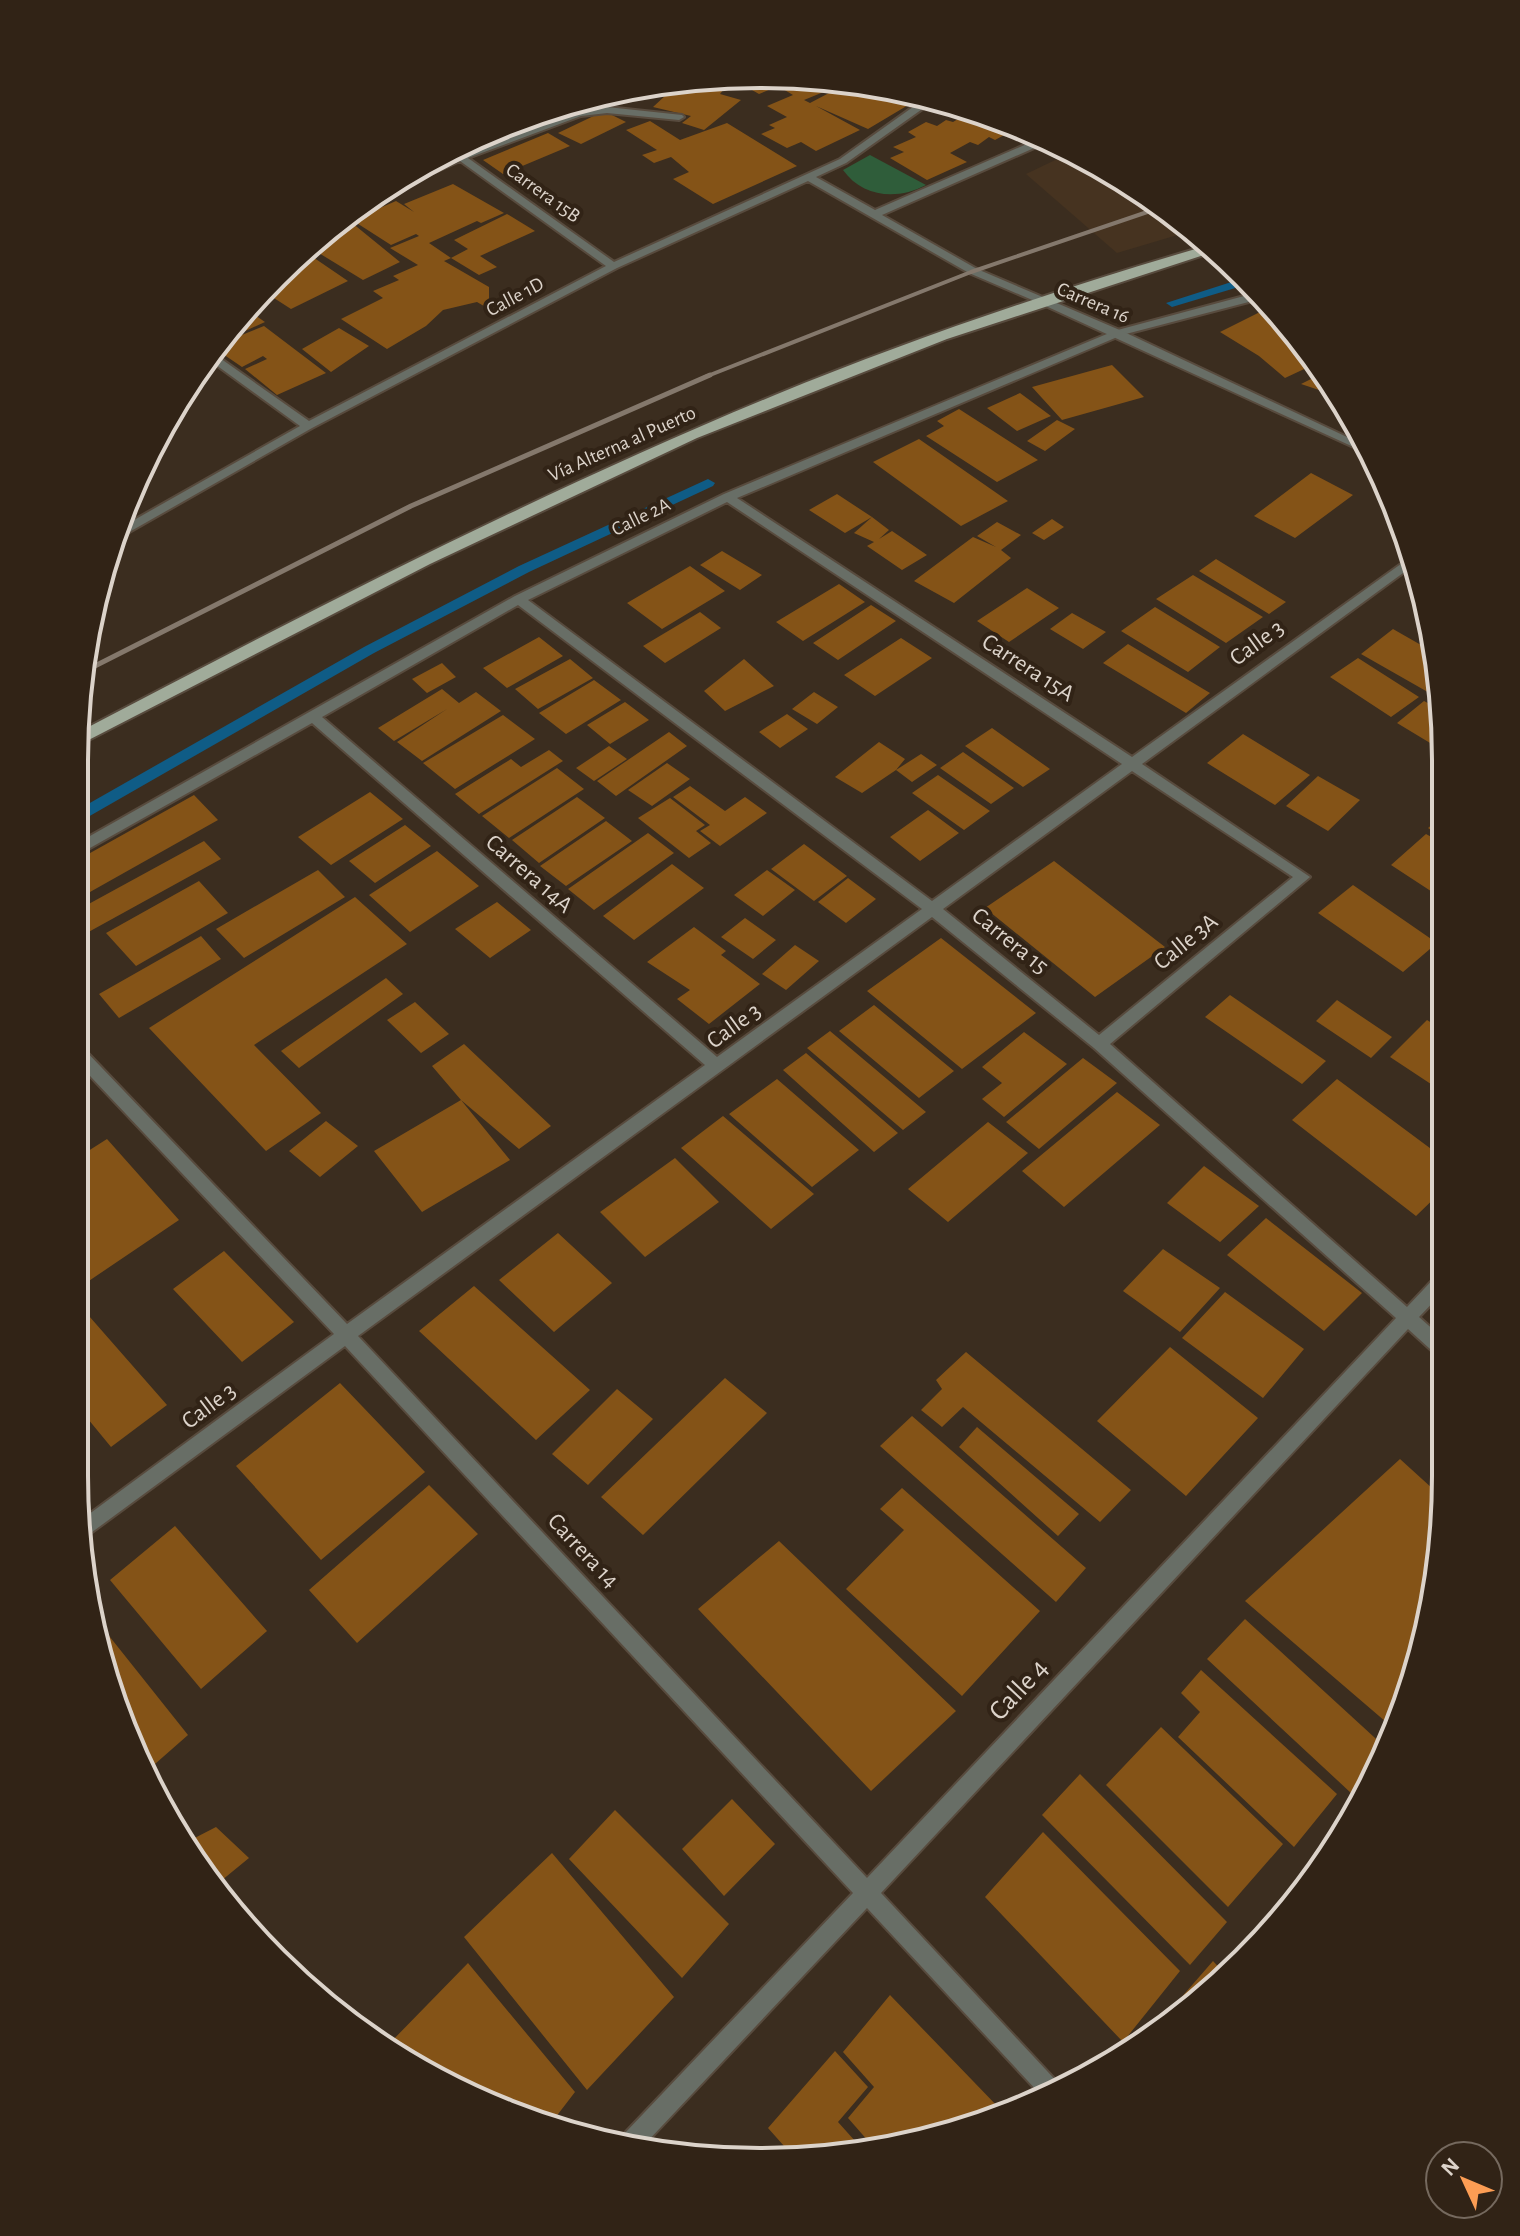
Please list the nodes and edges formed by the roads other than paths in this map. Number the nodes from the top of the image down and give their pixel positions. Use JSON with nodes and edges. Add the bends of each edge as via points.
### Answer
{"nodes":[{"id":1,"x":919,"y":107,"type":"edge"},
{"id":2,"x":579,"y":113,"type":"edge"},
{"id":3,"x":572,"y":115,"type":"edge"},
{"id":4,"x":679,"y":117,"type":"dead end"},
{"id":5,"x":524,"y":132,"type":"edge"},
{"id":6,"x":1031,"y":145,"type":"edge"},
{"id":7,"x":461,"y":158,"type":"edge"},
{"id":8,"x":807,"y":176,"type":"junction"},
{"id":9,"x":875,"y":214,"type":"junction"},
{"id":10,"x":1199,"y":252,"type":"edge"},
{"id":11,"x":613,"y":266,"type":"junction"},
{"id":12,"x":1247,"y":298,"type":"edge"},
{"id":13,"x":1041,"y":300,"type":"junction"},
{"id":14,"x":1112,"y":330,"type":"junction"},
{"id":15,"x":219,"y":362,"type":"edge"},
{"id":16,"x":308,"y":426,"type":"junction"},
{"id":17,"x":1353,"y":444,"type":"edge"},
{"id":18,"x":728,"y":497,"type":"junction"},
{"id":19,"x":130,"y":528,"type":"edge"},
{"id":20,"x":1403,"y":567,"type":"edge"},
{"id":21,"x":519,"y":599,"type":"junction"},
{"id":22,"x":311,"y":715,"type":"junction"},
{"id":23,"x":89,"y":734,"type":"edge"},
{"id":24,"x":1132,"y":764,"type":"junction"},
{"id":25,"x":88,"y":844,"type":"edge"},
{"id":26,"x":1303,"y":877,"type":"joint"},
{"id":27,"x":932,"y":909,"type":"junction"},
{"id":28,"x":1099,"y":1044,"type":"junction"},
{"id":29,"x":88,"y":1064,"type":"edge"},
{"id":30,"x":718,"y":1067,"type":"junction"},
{"id":31,"x":1432,"y":1292,"type":"edge"},
{"id":32,"x":1407,"y":1318,"type":"junction"},
{"id":33,"x":346,"y":1335,"type":"junction"},
{"id":34,"x":1432,"y":1340,"type":"edge"},
{"id":35,"x":90,"y":1525,"type":"edge"},
{"id":36,"x":866,"y":1893,"type":"junction"},
{"id":37,"x":1046,"y":2084,"type":"edge"},
{"id":38,"x":637,"y":2136,"type":"edge"}],
"edges":[{"from":1,"to":8,"type":"street","name":"Calle 1D","via":[[843,161]]},
{"from":2,"to":4,"type":"street","via":[[607,110]]},
{"from":3,"to":5,"type":"street"},
{"from":6,"to":9,"type":"street"},
{"from":7,"to":11,"type":"street","name":"Carrera 15B"},
{"from":8,"to":9,"type":"street","name":"Carrera 16"},
{"from":8,"to":11,"type":"street","name":"Calle 1D"},
{"from":9,"to":13,"type":"street","name":"Carrera 16","via":[[973,271]]},
{"from":10,"to":13,"type":"main road","name":"Vía Alterna al Puerto"},
{"from":11,"to":16,"type":"street","name":"Calle 1D"},
{"from":12,"to":14,"type":"street","name":"Calle 2A"},
{"from":13,"to":14,"type":"street","name":"Carrera 16"},
{"from":13,"to":23,"type":"main road","name":"Vía Alterna al Puerto","via":[[782,397],[536,505]]},
{"from":14,"to":17,"type":"street","name":"Carrera 16"},
{"from":14,"to":18,"type":"street","name":"Calle 2A"},
{"from":15,"to":16,"type":"street"},
{"from":16,"to":19,"type":"street","name":"Calle 1D"},
{"from":18,"to":21,"type":"street","name":"Calle 2A"},
{"from":18,"to":24,"type":"street","name":"Carrera 15A"},
{"from":20,"to":24,"type":"street","name":"Calle 3"},
{"from":21,"to":22,"type":"street","name":"Calle 2A"},
{"from":21,"to":27,"type":"street","name":"Carrera 15"},
{"from":22,"to":25,"type":"street","name":"Calle 2A"},
{"from":22,"to":30,"type":"street","name":"Carrera 14A"},
{"from":24,"to":26,"type":"street","name":"Carrera 15A"},
{"from":24,"to":27,"type":"street","name":"Calle 3"},
{"from":26,"to":28,"type":"street","name":"Calle 3A"},
{"from":27,"to":28,"type":"street","name":"Carrera 15"},
{"from":27,"to":30,"type":"street","name":"Calle 3"},
{"from":28,"to":32,"type":"street","name":"Carrera 15"},
{"from":29,"to":33,"type":"street","name":"Carrera 14"},
{"from":30,"to":33,"type":"street","name":"Calle 3"},
{"from":31,"to":32,"type":"street","name":"Calle 4"},
{"from":32,"to":34,"type":"street","name":"Carrera 15"},
{"from":32,"to":36,"type":"street","name":"Calle 4"},
{"from":33,"to":35,"type":"street","name":"Calle 3"},
{"from":33,"to":36,"type":"street","name":"Carrera 14"},
{"from":36,"to":37,"type":"street","name":"Carrera 14"},
{"from":36,"to":38,"type":"street","name":"Calle 4"}]}
